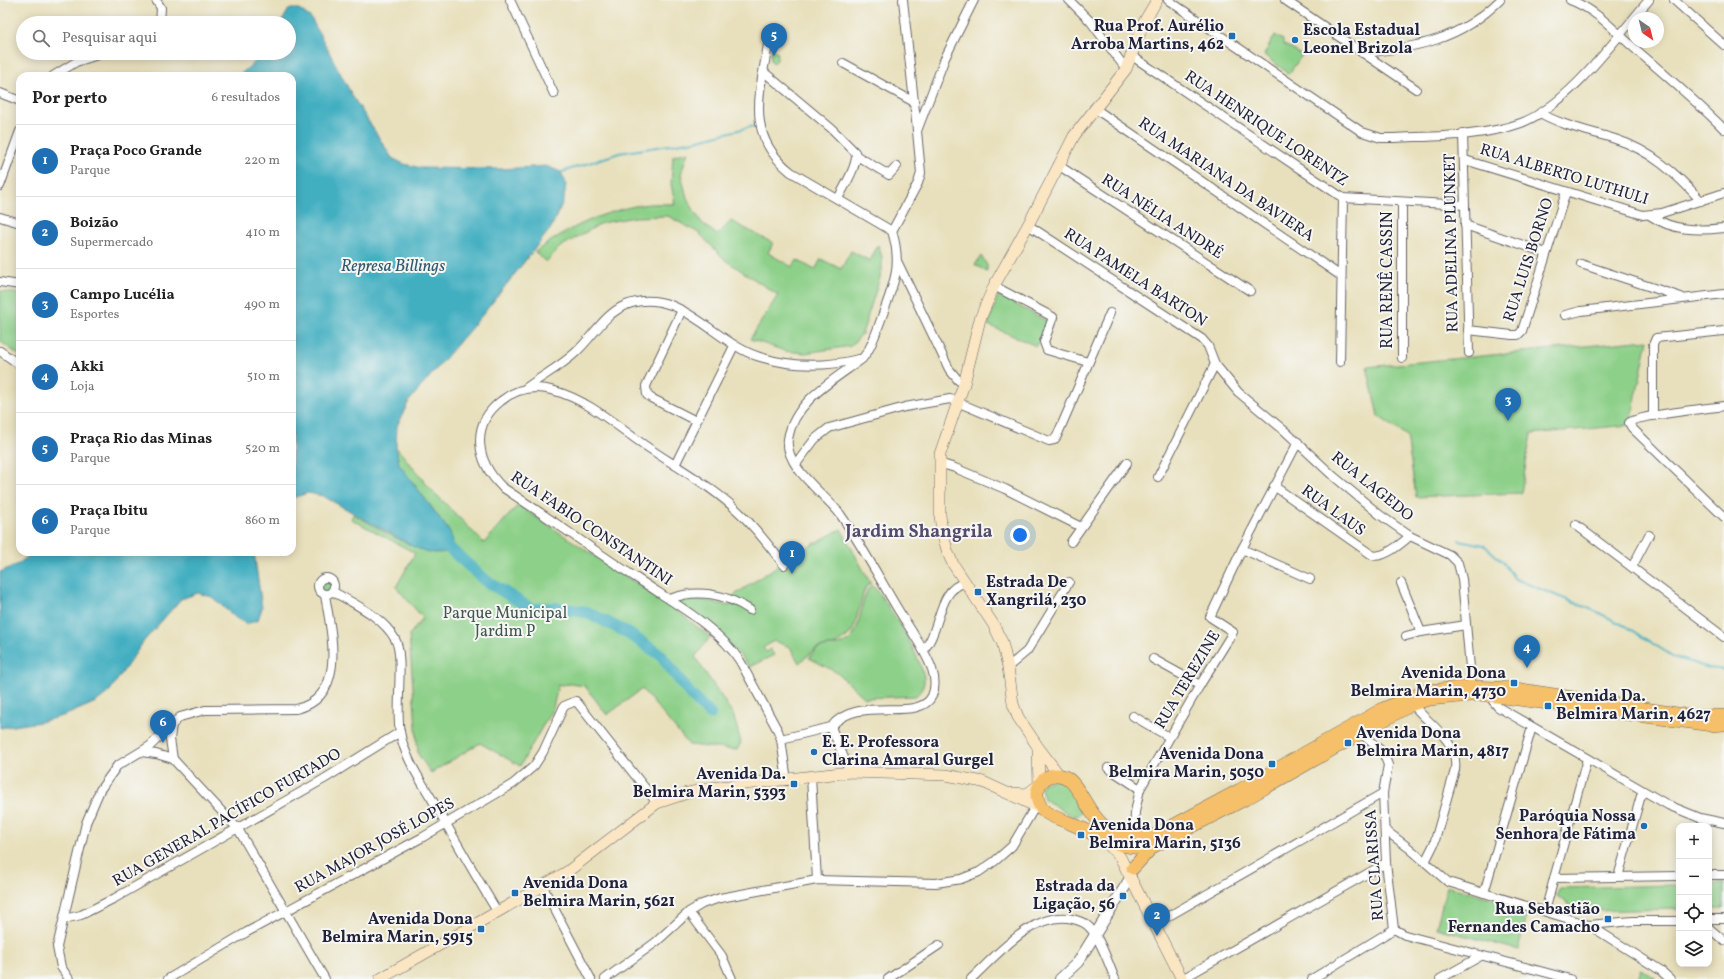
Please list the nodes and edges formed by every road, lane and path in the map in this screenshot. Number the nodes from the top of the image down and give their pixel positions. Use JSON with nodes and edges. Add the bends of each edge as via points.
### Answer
{"nodes":[{"id":1,"x":156,"y":0,"type":"edge"},
{"id":2,"x":510,"y":0,"type":"edge"},
{"id":3,"x":903,"y":0,"type":"edge"},
{"id":4,"x":974,"y":0,"type":"edge"},
{"id":5,"x":1069,"y":0,"type":"edge"},
{"id":6,"x":1157,"y":0,"type":"edge"},
{"id":7,"x":1168,"y":0,"type":"edge"},
{"id":8,"x":1285,"y":0,"type":"edge"},
{"id":9,"x":1500,"y":0,"type":"edge"},
{"id":10,"x":1570,"y":0,"type":"edge"},
{"id":11,"x":1649,"y":0,"type":"edge"},
{"id":12,"x":1674,"y":0,"type":"edge"},
{"id":13,"x":160,"y":16,"type":"edge"},
{"id":14,"x":1619,"y":34,"type":"junction"},
{"id":15,"x":769,"y":39,"type":"dead end"},
{"id":16,"x":1724,"y":46,"type":"edge"},
{"id":17,"x":1362,"y":53,"type":"junction"},
{"id":18,"x":1132,"y":56,"type":"junction"},
{"id":19,"x":82,"y":60,"type":"edge"},
{"id":20,"x":844,"y":63,"type":"dead end"},
{"id":21,"x":765,"y":69,"type":"junction"},
{"id":22,"x":1126,"y":69,"type":"junction"},
{"id":23,"x":60,"y":72,"type":"edge"},
{"id":24,"x":1416,"y":89,"type":"dead end"},
{"id":25,"x":0,"y":93,"type":"edge"},
{"id":26,"x":554,"y":94,"type":"dead end"},
{"id":27,"x":16,"y":99,"type":"edge"},
{"id":28,"x":914,"y":102,"type":"junction"},
{"id":29,"x":1094,"y":108,"type":"junction"},
{"id":30,"x":1540,"y":114,"type":"junction"},
{"id":31,"x":1724,"y":129,"type":"edge"},
{"id":32,"x":918,"y":131,"type":"junction"},
{"id":33,"x":1463,"y":133,"type":"junction"},
{"id":34,"x":16,"y":142,"type":"edge"},
{"id":35,"x":857,"y":156,"type":"junction"},
{"id":36,"x":1465,"y":160,"type":"junction"},
{"id":37,"x":1058,"y":165,"type":"junction"},
{"id":38,"x":897,"y":166,"type":"dead end"},
{"id":39,"x":0,"y":186,"type":"edge"},
{"id":40,"x":1566,"y":192,"type":"junction"},
{"id":41,"x":1724,"y":193,"type":"edge"},
{"id":42,"x":1343,"y":198,"type":"junction"},
{"id":43,"x":838,"y":199,"type":"junction"},
{"id":44,"x":1701,"y":201,"type":"junction"},
{"id":45,"x":1402,"y":202,"type":"junction"},
{"id":46,"x":1465,"y":205,"type":"junction"},
{"id":47,"x":1651,"y":216,"type":"junction"},
{"id":48,"x":0,"y":217,"type":"edge"},
{"id":49,"x":16,"y":222,"type":"edge"},
{"id":50,"x":1028,"y":225,"type":"junction"},
{"id":51,"x":1466,"y":226,"type":"junction"},
{"id":52,"x":1724,"y":228,"type":"edge"},
{"id":53,"x":892,"y":231,"type":"junction"},
{"id":54,"x":1546,"y":253,"type":"junction"},
{"id":55,"x":898,"y":263,"type":"junction"},
{"id":56,"x":1581,"y":264,"type":"dead end"},
{"id":57,"x":1341,"y":276,"type":"junction"},
{"id":58,"x":0,"y":282,"type":"edge"},
{"id":59,"x":16,"y":284,"type":"edge"},
{"id":60,"x":994,"y":286,"type":"junction"},
{"id":61,"x":1250,"y":292,"type":"dead end"},
{"id":62,"x":1724,"y":294,"type":"edge"},
{"id":63,"x":1682,"y":298,"type":"junction"},
{"id":64,"x":682,"y":310,"type":"junction"},
{"id":65,"x":1110,"y":313,"type":"dead end"},
{"id":66,"x":1565,"y":315,"type":"dead end"},
{"id":67,"x":1468,"y":330,"type":"junction"},
{"id":68,"x":1724,"y":331,"type":"edge"},
{"id":69,"x":734,"y":346,"type":"junction"},
{"id":70,"x":0,"y":351,"type":"edge"},
{"id":71,"x":1469,"y":353,"type":"dead end"},
{"id":72,"x":1402,"y":358,"type":"dead end"},
{"id":73,"x":862,"y":359,"type":"junction"},
{"id":74,"x":16,"y":362,"type":"edge"},
{"id":75,"x":1088,"y":362,"type":"junction"},
{"id":76,"x":1340,"y":362,"type":"dead end"},
{"id":77,"x":1215,"y":364,"type":"junction"},
{"id":78,"x":964,"y":384,"type":"junction"},
{"id":79,"x":525,"y":388,"type":"junction"},
{"id":80,"x":958,"y":401,"type":"junction"},
{"id":81,"x":1724,"y":406,"type":"edge"},
{"id":82,"x":1653,"y":416,"type":"junction"},
{"id":83,"x":696,"y":422,"type":"junction"},
{"id":84,"x":1298,"y":442,"type":"junction"},
{"id":85,"x":939,"y":463,"type":"junction"},
{"id":86,"x":1127,"y":463,"type":"dead end"},
{"id":87,"x":796,"y":464,"type":"junction"},
{"id":88,"x":675,"y":465,"type":"junction"},
{"id":89,"x":1158,"y":477,"type":"dead end"},
{"id":90,"x":1274,"y":486,"type":"junction"},
{"id":91,"x":1724,"y":517,"type":"edge"},
{"id":92,"x":1576,"y":524,"type":"dead end"},
{"id":93,"x":1081,"y":527,"type":"junction"},
{"id":94,"x":1649,"y":534,"type":"dead end"},
{"id":95,"x":1410,"y":536,"type":"junction"},
{"id":96,"x":1071,"y":542,"type":"dead end"},
{"id":97,"x":1242,"y":549,"type":"junction"},
{"id":98,"x":784,"y":565,"type":"dead end"},
{"id":99,"x":1632,"y":567,"type":"junction"},
{"id":100,"x":1310,"y":579,"type":"dead end"},
{"id":101,"x":1069,"y":582,"type":"dead end"},
{"id":102,"x":965,"y":583,"type":"junction"},
{"id":103,"x":1401,"y":583,"type":"dead end"},
{"id":104,"x":670,"y":599,"type":"junction"},
{"id":105,"x":750,"y":610,"type":"dead end"},
{"id":106,"x":1466,"y":625,"type":"junction"},
{"id":107,"x":1421,"y":632,"type":"junction"},
{"id":108,"x":1406,"y":636,"type":"dead end"},
{"id":109,"x":1724,"y":637,"type":"edge"},
{"id":110,"x":923,"y":650,"type":"junction"},
{"id":111,"x":1153,"y":659,"type":"dead end"},
{"id":112,"x":1008,"y":666,"type":"junction"},
{"id":113,"x":1200,"y":685,"type":"junction"},
{"id":114,"x":1472,"y":691,"type":"junction"},
{"id":115,"x":1493,"y":695,"type":"junction"},
{"id":116,"x":1410,"y":701,"type":"junction"},
{"id":117,"x":1132,"y":716,"type":"dead end"},
{"id":118,"x":1724,"y":716,"type":"edge"},
{"id":119,"x":172,"y":724,"type":"junction"},
{"id":120,"x":1724,"y":724,"type":"edge"},
{"id":121,"x":831,"y":727,"type":"junction"},
{"id":122,"x":1532,"y":727,"type":"junction"},
{"id":123,"x":1356,"y":729,"type":"junction"},
{"id":124,"x":400,"y":732,"type":"junction"},
{"id":125,"x":1169,"y":737,"type":"junction"},
{"id":126,"x":781,"y":739,"type":"junction"},
{"id":127,"x":1038,"y":747,"type":"junction"},
{"id":128,"x":141,"y":752,"type":"junction"},
{"id":129,"x":173,"y":759,"type":"junction"},
{"id":130,"x":1587,"y":759,"type":"junction"},
{"id":131,"x":1108,"y":768,"type":"dead end"},
{"id":132,"x":850,"y":772,"type":"junction"},
{"id":133,"x":1059,"y":775,"type":"junction"},
{"id":134,"x":811,"y":777,"type":"junction"},
{"id":135,"x":787,"y":780,"type":"junction"},
{"id":136,"x":1039,"y":785,"type":"junction"},
{"id":137,"x":1140,"y":789,"type":"junction"},
{"id":138,"x":1642,"y":792,"type":"junction"},
{"id":139,"x":1009,"y":793,"type":"junction"},
{"id":140,"x":1383,"y":794,"type":"junction"},
{"id":141,"x":657,"y":804,"type":"junction"},
{"id":142,"x":1040,"y":809,"type":"junction"},
{"id":143,"x":1088,"y":809,"type":"junction"},
{"id":144,"x":1724,"y":823,"type":"edge"},
{"id":145,"x":446,"y":824,"type":"junction"},
{"id":146,"x":1072,"y":824,"type":"junction"},
{"id":147,"x":238,"y":829,"type":"junction"},
{"id":148,"x":1385,"y":830,"type":"junction"},
{"id":149,"x":1100,"y":837,"type":"junction"},
{"id":150,"x":1129,"y":840,"type":"junction"},
{"id":151,"x":1152,"y":847,"type":"junction"},
{"id":152,"x":1425,"y":862,"type":"junction"},
{"id":153,"x":1386,"y":863,"type":"junction"},
{"id":154,"x":1132,"y":873,"type":"junction"},
{"id":155,"x":1712,"y":875,"type":"edge"},
{"id":156,"x":1724,"y":875,"type":"edge"},
{"id":157,"x":1676,"y":876,"type":"edge"},
{"id":158,"x":1618,"y":877,"type":"junction"},
{"id":159,"x":1554,"y":878,"type":"junction"},
{"id":160,"x":817,"y":880,"type":"junction"},
{"id":161,"x":543,"y":887,"type":"junction"},
{"id":162,"x":1484,"y":893,"type":"junction"},
{"id":163,"x":286,"y":911,"type":"junction"},
{"id":164,"x":497,"y":911,"type":"junction"},
{"id":165,"x":1545,"y":911,"type":"junction"},
{"id":166,"x":689,"y":912,"type":"junction"},
{"id":167,"x":64,"y":919,"type":"junction"},
{"id":168,"x":1724,"y":919,"type":"edge"},
{"id":169,"x":1712,"y":920,"type":"edge"},
{"id":170,"x":1676,"y":921,"type":"edge"},
{"id":171,"x":1155,"y":924,"type":"junction"},
{"id":172,"x":1589,"y":925,"type":"junction"},
{"id":173,"x":1394,"y":929,"type":"junction"},
{"id":174,"x":1712,"y":931,"type":"edge"},
{"id":175,"x":1095,"y":934,"type":"junction"},
{"id":176,"x":1724,"y":941,"type":"edge"},
{"id":177,"x":940,"y":945,"type":"dead end"},
{"id":178,"x":1481,"y":956,"type":"junction"},
{"id":179,"x":69,"y":979,"type":"edge"},
{"id":180,"x":168,"y":979,"type":"edge"},
{"id":181,"x":325,"y":979,"type":"edge"},
{"id":182,"x":380,"y":979,"type":"edge"},
{"id":183,"x":591,"y":979,"type":"edge"},
{"id":184,"x":605,"y":979,"type":"edge"},
{"id":185,"x":732,"y":979,"type":"edge"},
{"id":186,"x":888,"y":979,"type":"edge"},
{"id":187,"x":971,"y":979,"type":"edge"},
{"id":188,"x":1060,"y":979,"type":"edge"},
{"id":189,"x":1115,"y":979,"type":"edge"},
{"id":190,"x":1182,"y":979,"type":"edge"},
{"id":191,"x":1312,"y":979,"type":"edge"},
{"id":192,"x":1440,"y":979,"type":"edge"},
{"id":193,"x":1569,"y":979,"type":"edge"},
{"id":194,"x":1670,"y":979,"type":"edge"}],
"edges":[{"from":1,"to":13,"type":"street"},
{"from":2,"to":26,"type":"street"},
{"from":3,"to":28,"type":"street"},
{"from":4,"to":32,"type":"street","via":[[945,58]]},
{"from":5,"to":22,"type":"street","via":[[1091,22]]},
{"from":6,"to":18,"type":"main road","via":[[1144,22]]},
{"from":7,"to":33,"type":"street","via":[[1362,132],[1381,138]]},
{"from":8,"to":17,"type":"street"},
{"from":9,"to":17,"type":"street","via":[[1479,19],[1447,35],[1408,48]]},
{"from":10,"to":14,"type":"street","via":[[1596,14]]},
{"from":11,"to":14,"type":"street"},
{"from":12,"to":16,"type":"street"},
{"from":14,"to":30,"type":"street","via":[[1571,90]]},
{"from":14,"to":31,"type":"street"},
{"from":15,"to":21,"type":"street"},
{"from":17,"to":24,"type":"street"},
{"from":18,"to":22,"type":"main road"},
{"from":18,"to":42,"type":"street","name":"RUA HENRIQUE LORENTZ"},
{"from":19,"to":23,"type":"street"},
{"from":20,"to":28,"type":"street"},
{"from":21,"to":35,"type":"street","via":[[852,148]]},
{"from":21,"to":43,"type":"street","via":[[758,101],[763,131],[771,150],[791,172]]},
{"from":22,"to":29,"type":"main road"},
{"from":25,"to":27,"type":"street"},
{"from":28,"to":32,"type":"street"},
{"from":29,"to":37,"type":"main road"},
{"from":29,"to":57,"type":"street","name":"RUA MARIANA DA BAVIERA"},
{"from":30,"to":33,"type":"street","via":[[1507,127]]},
{"from":30,"to":44,"type":"street","via":[[1616,139],[1644,152],[1673,173]]},
{"from":32,"to":53,"type":"street","via":[[921,160],[918,184]]},
{"from":33,"to":36,"type":"street","name":"RUA ADELINA PLUNKET"},
{"from":34,"to":39,"type":"street"},
{"from":35,"to":38,"type":"street","via":[[889,175]]},
{"from":35,"to":43,"type":"street","via":[[855,166]]},
{"from":36,"to":40,"type":"street","name":"RUA ALBERTO LUTHULI"},
{"from":36,"to":46,"type":"street","name":"RUA ADELINA PLUNKET"},
{"from":37,"to":50,"type":"main road"},
{"from":37,"to":61,"type":"street","name":"RUA NÉLIA ANDRÉ"},
{"from":40,"to":47,"type":"street","name":"RUA ALBERTO LUTHULI","via":[[1631,213]]},
{"from":40,"to":54,"type":"street","name":"RUA LUIS BORNO"},
{"from":41,"to":44,"type":"street","name":"RUA ALBERTO LUTHULI"},
{"from":42,"to":45,"type":"street","name":"RUA HENRIQUE LORENTZ"},
{"from":42,"to":57,"type":"street"},
{"from":43,"to":53,"type":"street"},
{"from":44,"to":47,"type":"street","name":"RUA ALBERTO LUTHULI"},
{"from":45,"to":46,"type":"street","name":"RUA HENRIQUE LORENTZ"},
{"from":45,"to":72,"type":"street","name":"RUA RENÊ CASSIN"},
{"from":46,"to":51,"type":"street","name":"RUA ADELINA PLUNKET"},
{"from":47,"to":52,"type":"street","via":[[1686,230]]},
{"from":48,"to":49,"type":"street"},
{"from":50,"to":60,"type":"main road"},
{"from":50,"to":77,"type":"street","name":"RUA PAMELA BARTON","via":[[1194,333],[1208,346]]},
{"from":51,"to":54,"type":"street"},
{"from":51,"to":67,"type":"street","name":"RUA ADELINA PLUNKET"},
{"from":53,"to":55,"type":"street"},
{"from":54,"to":67,"type":"street","name":"RUA LUIS BORNO","via":[[1522,331],[1518,335]]},
{"from":55,"to":73,"type":"street","via":[[892,290],[871,345]]},
{"from":55,"to":78,"type":"street","via":[[949,369]]},
{"from":56,"to":63,"type":"street"},
{"from":57,"to":76,"type":"street"},
{"from":58,"to":59,"type":"street"},
{"from":60,"to":75,"type":"street","via":[[1054,317],[1044,342],[1049,351]]},
{"from":60,"to":78,"type":"main road","via":[[980,318]]},
{"from":62,"to":63,"type":"street"},
{"from":63,"to":66,"type":"street"},
{"from":64,"to":69,"type":"street","name":"RUA FABIO CONSTANTINI"},
{"from":64,"to":79,"type":"street","name":"RUA FABIO CONSTANTINI","via":[[668,304],[646,301],[620,308],[603,322],[575,353]]},
{"from":64,"to":83,"type":"street","via":[[646,386],[646,391],[651,398]]},
{"from":65,"to":75,"type":"street"},
{"from":67,"to":71,"type":"street","name":"RUA ADELINA PLUNKET"},
{"from":68,"to":82,"type":"street","via":[[1656,338],[1653,345]]},
{"from":69,"to":73,"type":"street","name":"RUA FABIO CONSTANTINI","via":[[759,357],[793,364]]},
{"from":69,"to":83,"type":"street"},
{"from":70,"to":74,"type":"street"},
{"from":73,"to":87,"type":"street","via":[[807,402],[794,421],[788,444]]},
{"from":75,"to":80,"type":"street","via":[[1054,440],[1049,441]]},
{"from":77,"to":84,"type":"street","name":"RUA LAGEDO","via":[[1238,392]]},
{"from":77,"to":89,"type":"street"},
{"from":78,"to":80,"type":"main road"},
{"from":79,"to":88,"type":"street","via":[[554,391],[572,397]]},
{"from":79,"to":104,"type":"street","name":"RUA FABIO CONSTANTINI","via":[[502,400],[486,415],[482,423],[481,451],[492,476],[502,487]]},
{"from":80,"to":85,"type":"main road","via":[[943,441]]},
{"from":80,"to":87,"type":"street","via":[[934,400],[829,428],[814,439]]},
{"from":81,"to":82,"type":"street"},
{"from":82,"to":91,"type":"street","via":[[1630,421],[1632,428]]},
{"from":83,"to":88,"type":"street"},
{"from":84,"to":90,"type":"street","name":"RUA TEREZINE"},
{"from":84,"to":95,"type":"street","name":"RUA LAGEDO","via":[[1358,498]]},
{"from":85,"to":93,"type":"street","via":[[1005,489]]},
{"from":85,"to":102,"type":"main road","via":[[942,532],[953,564]]},
{"from":86,"to":93,"type":"street"},
{"from":87,"to":110,"type":"street","via":[[812,486],[843,519]]},
{"from":88,"to":98,"type":"street","via":[[743,515]]},
{"from":90,"to":95,"type":"street","name":"RUA LAUS","via":[[1368,553],[1378,556]]},
{"from":90,"to":97,"type":"street","name":"RUA TEREZINE"},
{"from":92,"to":99,"type":"street"},
{"from":93,"to":96,"type":"street"},
{"from":94,"to":99,"type":"street"},
{"from":95,"to":106,"type":"street","name":"RUA LAGEDO","via":[[1450,555],[1458,562]]},
{"from":97,"to":100,"type":"street"},
{"from":97,"to":113,"type":"street","name":"RUA TEREZINE","via":[[1210,617],[1233,632]]},
{"from":99,"to":109,"type":"street"},
{"from":101,"to":112,"type":"street","via":[[1027,650]]},
{"from":102,"to":110,"type":"street","via":[[955,587],[948,595],[932,636]]},
{"from":102,"to":112,"type":"main road","via":[[993,624],[1002,642]]},
{"from":103,"to":107,"type":"street"},
{"from":104,"to":105,"type":"street","via":[[690,593],[704,594],[735,600]]},
{"from":104,"to":126,"type":"street","name":"RUA FABIO CONSTANTINI","via":[[724,641],[736,656],[768,710]]},
{"from":106,"to":107,"type":"street"},
{"from":106,"to":114,"type":"street","name":"RUA LAGEDO"},
{"from":107,"to":108,"type":"street"},
{"from":110,"to":121,"type":"street","via":[[935,679],[934,691],[926,703],[912,708],[852,712],[841,716]]},
{"from":111,"to":113,"type":"street"},
{"from":112,"to":127,"type":"main road","via":[[1013,704],[1018,717]]},
{"from":113,"to":125,"type":"street","name":"RUA TEREZINE"},
{"from":114,"to":115,"type":"main road"},
{"from":114,"to":116,"type":"main road"},
{"from":115,"to":118,"type":"main road","via":[[1516,689],[1690,716]]},
{"from":115,"to":120,"type":"main road","via":[[1713,725]]},
{"from":115,"to":122,"type":"street","via":[[1498,707]]},
{"from":116,"to":123,"type":"main road"},
{"from":116,"to":152,"type":"street","via":[[1446,739],[1456,761],[1436,838]]},
{"from":117,"to":125,"type":"street"},
{"from":119,"to":124,"type":"street","via":[[180,717],[197,711],[296,709],[316,699],[327,685],[333,662],[328,593],[375,617],[395,639],[398,655]]},
{"from":119,"to":128,"type":"street"},
{"from":119,"to":129,"type":"street","via":[[170,739]]},
{"from":121,"to":126,"type":"street"},
{"from":121,"to":132,"type":"street"},
{"from":122,"to":130,"type":"street"},
{"from":122,"to":162,"type":"street"},
{"from":123,"to":140,"type":"street","name":"RUA CLARISSA","via":[[1386,757],[1388,765]]},
{"from":123,"to":150,"type":"main road","via":[[1166,831],[1154,836]]},
{"from":123,"to":151,"type":"main road","via":[[1245,799]]},
{"from":124,"to":145,"type":"street","via":[[412,764]]},
{"from":124,"to":147,"type":"street","name":"RUA GENERAL PACÍFICO FURTADO"},
{"from":125,"to":137,"type":"street","name":"RUA TEREZINE"},
{"from":126,"to":135,"type":"street","name":"RUA FABIO CONSTANTINI"},
{"from":127,"to":133,"type":"main road"},
{"from":127,"to":136,"type":"main road"},
{"from":128,"to":129,"type":"street"},
{"from":128,"to":167,"type":"street","via":[[117,766],[92,806],[82,838]]},
{"from":129,"to":147,"type":"street"},
{"from":130,"to":138,"type":"street"},
{"from":130,"to":159,"type":"street"},
{"from":131,"to":137,"type":"street"},
{"from":132,"to":134,"type":"main road"},
{"from":132,"to":139,"type":"main road","via":[[969,778]]},
{"from":133,"to":136,"type":"main road","via":[[1047,777]]},
{"from":133,"to":143,"type":"main road","via":[[1072,781]]},
{"from":134,"to":135,"type":"main road"},
{"from":134,"to":160,"type":"street"},
{"from":135,"to":141,"type":"main road","via":[[710,788],[671,797]]},
{"from":136,"to":139,"type":"main road","via":[[1027,794]]},
{"from":136,"to":142,"type":"main road","via":[[1037,793]]},
{"from":137,"to":150,"type":"street","name":"RUA TEREZINE"},
{"from":138,"to":144,"type":"street","via":[[1688,814]]},
{"from":138,"to":158,"type":"street"},
{"from":139,"to":142,"type":"main road"},
{"from":140,"to":148,"type":"street","name":"RUA CLARISSA"},
{"from":140,"to":171,"type":"street"},
{"from":141,"to":145,"type":"street","name":"RUA MAJOR JOSÉ LOPES","via":[[576,701],[564,706],[543,752],[529,771],[513,784]]},
{"from":141,"to":161,"type":"main road","via":[[598,850]]},
{"from":142,"to":146,"type":"main road"},
{"from":142,"to":160,"type":"street","via":[[1012,846],[995,862],[961,879],[936,883]]},
{"from":143,"to":146,"type":"main road","via":[[1082,820]]},
{"from":143,"to":150,"type":"main road","via":[[1103,828]]},
{"from":145,"to":163,"type":"street","name":"RUA MAJOR JOSÉ LOPES"},
{"from":145,"to":164,"type":"street"},
{"from":146,"to":149,"type":"main road"},
{"from":147,"to":163,"type":"street"},
{"from":147,"to":167,"type":"street","name":"RUA GENERAL PACÍFICO FURTADO","via":[[100,906],[81,915]]},
{"from":148,"to":152,"type":"street"},
{"from":148,"to":153,"type":"street","name":"RUA CLARISSA"},
{"from":149,"to":150,"type":"main road"},
{"from":149,"to":154,"type":"main road","via":[[1116,851]]},
{"from":150,"to":151,"type":"main road","via":[[1143,848]]},
{"from":150,"to":154,"type":"main road"},
{"from":151,"to":154,"type":"main road"},
{"from":152,"to":162,"type":"street","via":[[1448,882]]},
{"from":153,"to":173,"type":"street","name":"RUA CLARISSA"},
{"from":153,"to":190,"type":"street"},
{"from":154,"to":171,"type":"main road"},
{"from":154,"to":175,"type":"street"},
{"from":155,"to":156,"type":"street"},
{"from":157,"to":158,"type":"street"},
{"from":158,"to":159,"type":"street"},
{"from":159,"to":165,"type":"street"},
{"from":160,"to":166,"type":"street","via":[[737,893],[702,904]]},
{"from":161,"to":164,"type":"main road"},
{"from":161,"to":183,"type":"street"},
{"from":162,"to":165,"type":"street"},
{"from":163,"to":180,"type":"street","name":"RUA MAJOR JOSÉ LOPES"},
{"from":163,"to":181,"type":"street"},
{"from":164,"to":182,"type":"main road"},
{"from":165,"to":172,"type":"street"},
{"from":166,"to":184,"type":"street","via":[[656,942]]},
{"from":166,"to":185,"type":"street","via":[[722,956]]},
{"from":167,"to":179,"type":"street","via":[[57,947],[61,967]]},
{"from":168,"to":169,"type":"street"},
{"from":170,"to":172,"type":"street"},
{"from":171,"to":190,"type":"main road"},
{"from":172,"to":194,"type":"street"},
{"from":173,"to":178,"type":"street","name":"RUA CLARISSA","via":[[1405,935]]},
{"from":173,"to":191,"type":"street"},
{"from":174,"to":176,"type":"street"},
{"from":175,"to":187,"type":"street","via":[[1085,923],[1067,918],[1041,922],[1030,927]]},
{"from":175,"to":188,"type":"street","via":[[1078,962]]},
{"from":175,"to":189,"type":"street"},
{"from":177,"to":186,"type":"street"},
{"from":178,"to":192,"type":"street"},
{"from":178,"to":193,"type":"street","name":"RUA CLARISSA"}]}
